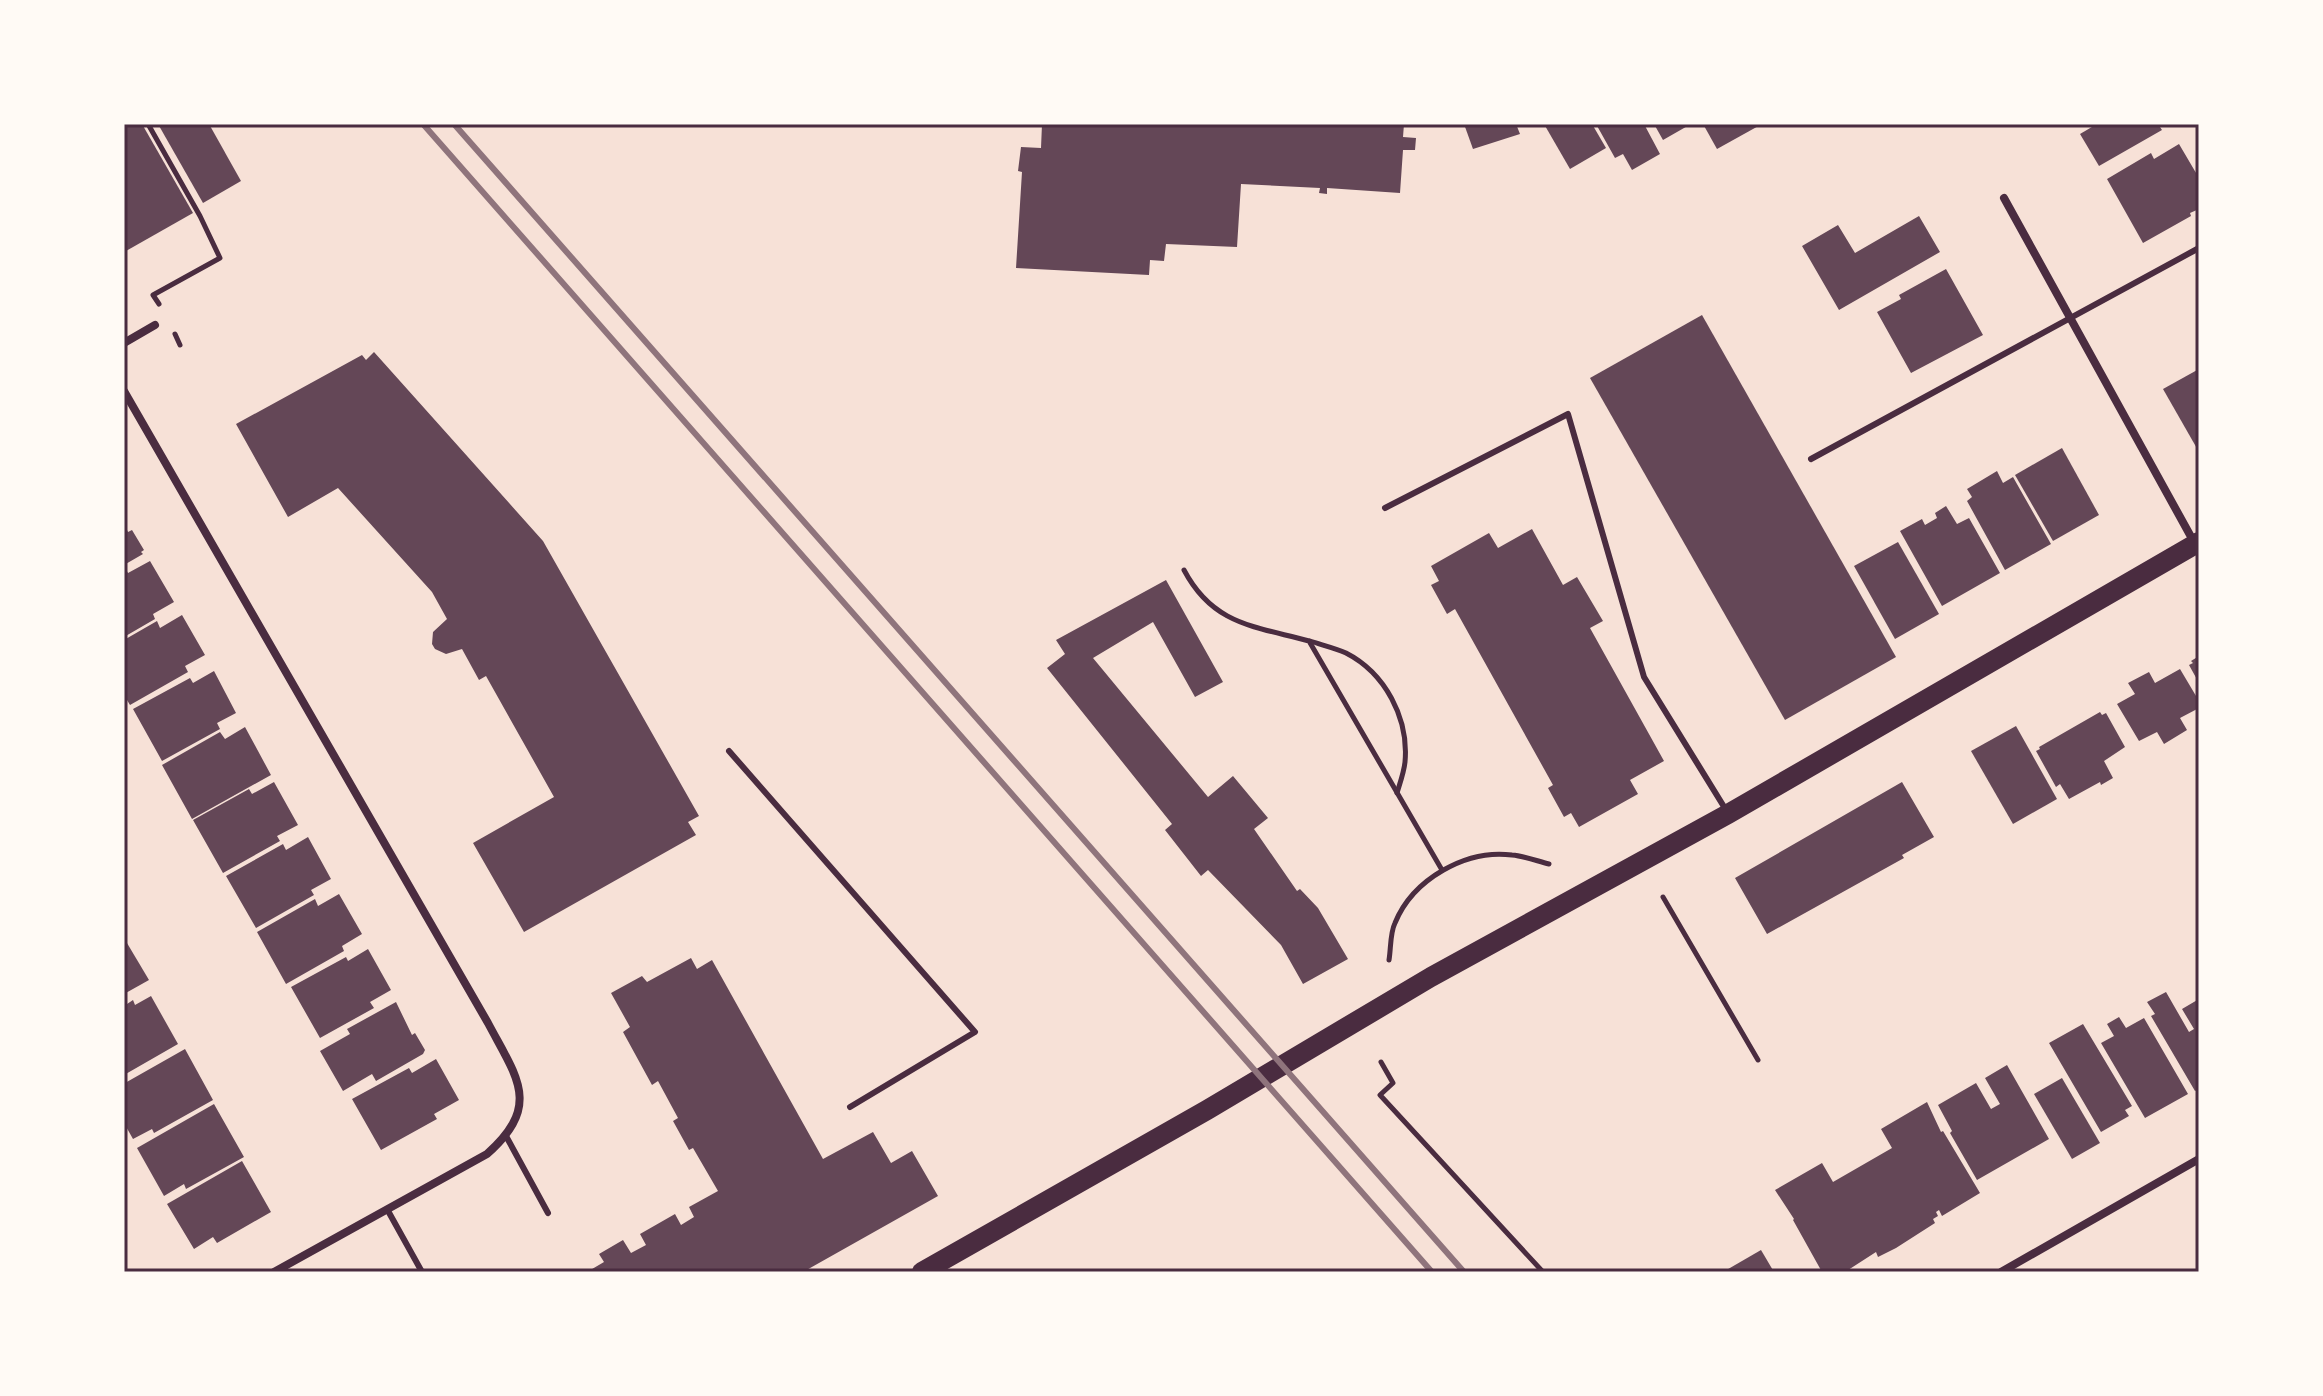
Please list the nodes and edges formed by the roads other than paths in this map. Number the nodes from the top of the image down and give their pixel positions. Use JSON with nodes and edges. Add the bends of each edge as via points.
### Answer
{"nodes":[{"id":1,"x":2004,"y":198,"type":"dead end"},
{"id":2,"x":2199,"y":248,"type":"edge"},
{"id":3,"x":2072,"y":319,"type":"junction"},
{"id":4,"x":155,"y":325,"type":"dead end"},
{"id":5,"x":124,"y":343,"type":"edge"},
{"id":6,"x":124,"y":391,"type":"edge"},
{"id":7,"x":1811,"y":459,"type":"dead end"},
{"id":8,"x":1385,"y":508,"type":"dead end"},
{"id":9,"x":2197,"y":543,"type":"edge"},
{"id":10,"x":729,"y":751,"type":"dead end"},
{"id":11,"x":1728,"y":814,"type":"junction"},
{"id":12,"x":850,"y":1107,"type":"dead end"},
{"id":13,"x":506,"y":1136,"type":"junction"},
{"id":14,"x":2199,"y":1159,"type":"edge"},
{"id":15,"x":387,"y":1208,"type":"junction"},
{"id":16,"x":548,"y":1213,"type":"dead end"},
{"id":17,"x":274,"y":1272,"type":"edge"},
{"id":18,"x":422,"y":1272,"type":"edge"},
{"id":19,"x":922,"y":1272,"type":"edge"},
{"id":20,"x":2001,"y":1272,"type":"edge"}],
"edges":[{"from":1,"to":3,"type":"street"},
{"from":2,"to":3,"type":"lane"},
{"from":3,"to":7,"type":"lane"},
{"from":3,"to":9,"type":"street"},
{"from":4,"to":5,"type":"street"},
{"from":6,"to":13,"type":"street","via":[[518,1080],[519,1109]]},
{"from":8,"to":11,"type":"lane","via":[[1568,414],[1644,677]]},
{"from":9,"to":11,"type":"main road"},
{"from":10,"to":12,"type":"lane","via":[[975,1032]]},
{"from":11,"to":19,"type":"main road","via":[[1431,977]]},
{"from":13,"to":15,"type":"street","via":[[487,1154]]},
{"from":13,"to":16,"type":"lane"},
{"from":14,"to":20,"type":"street"},
{"from":15,"to":17,"type":"street"},
{"from":15,"to":18,"type":"lane"}]}
